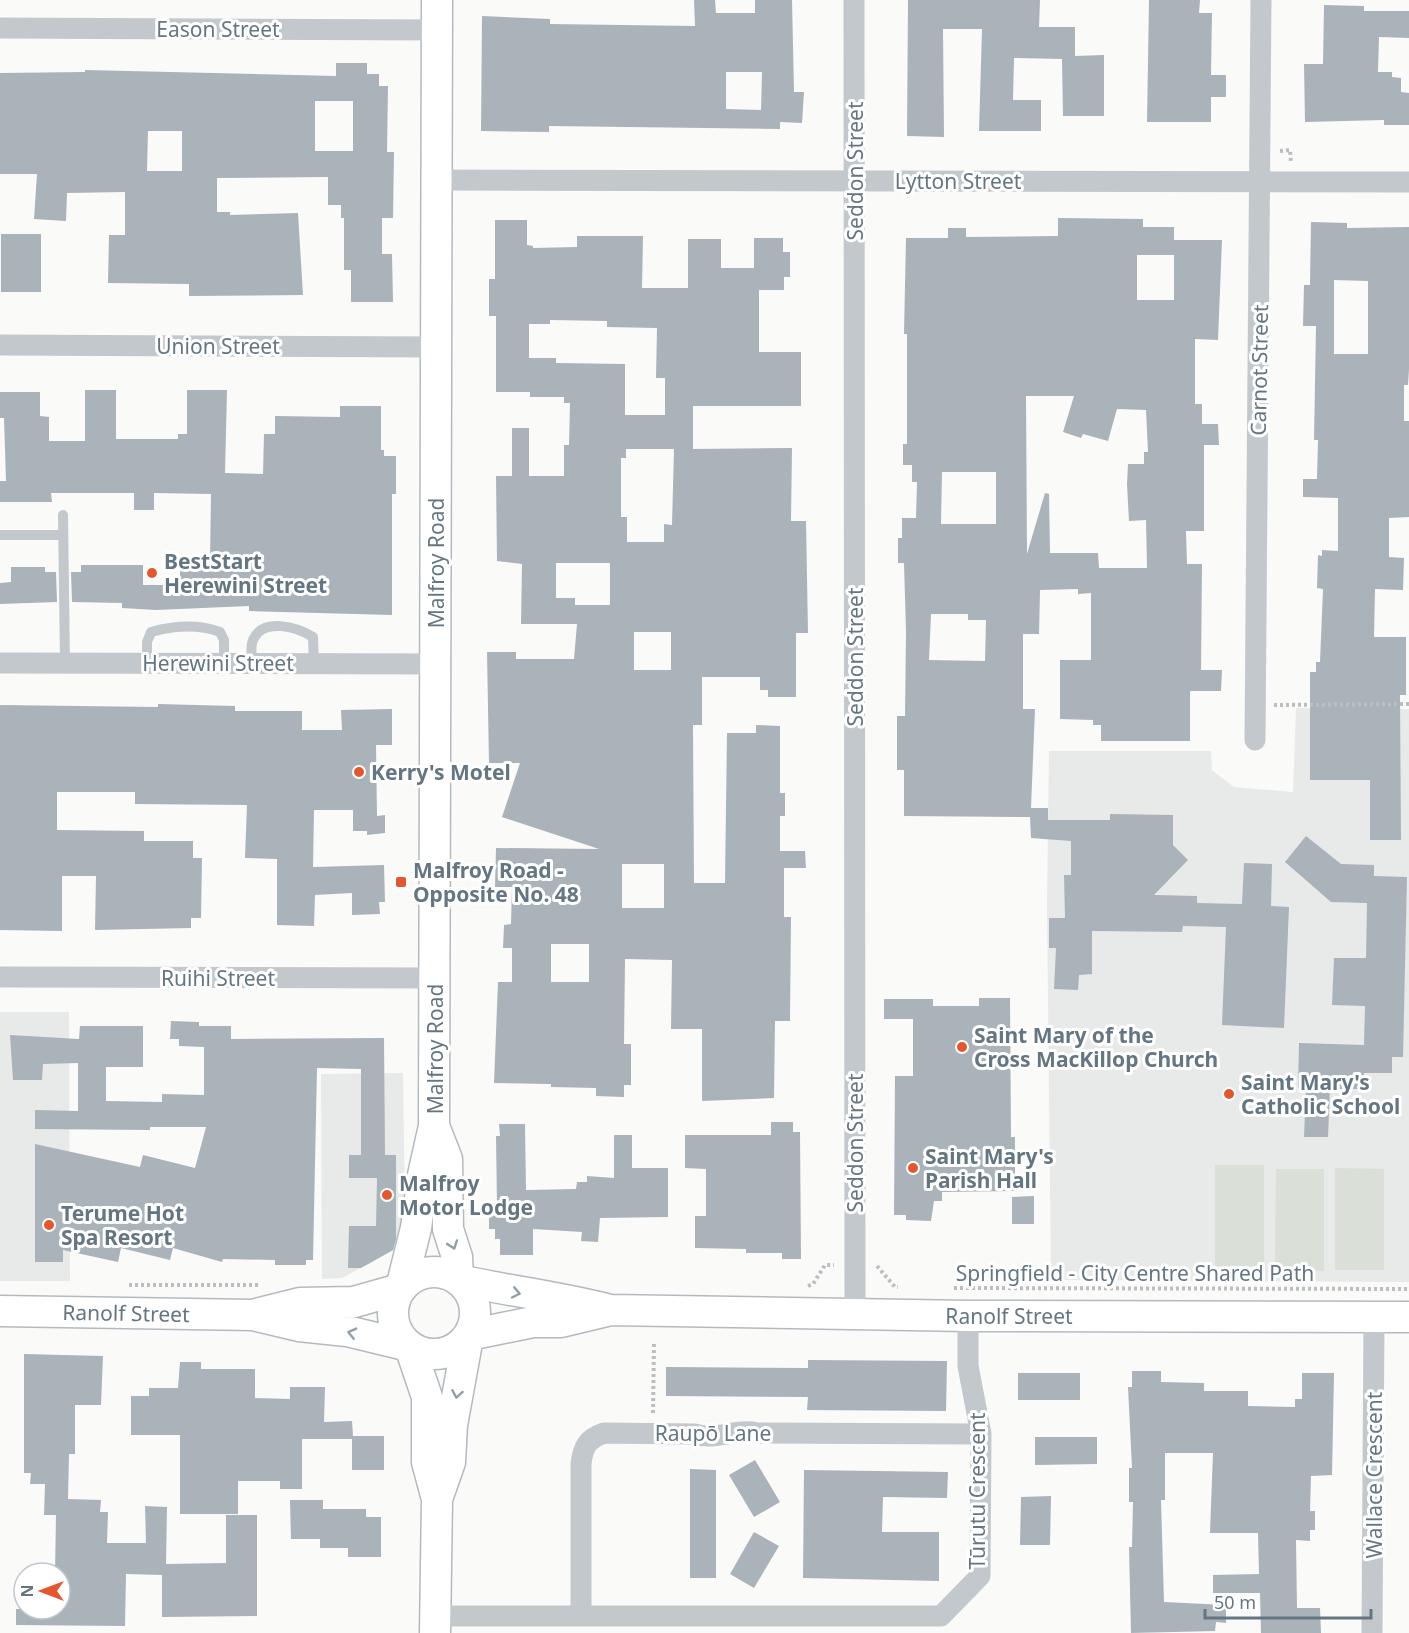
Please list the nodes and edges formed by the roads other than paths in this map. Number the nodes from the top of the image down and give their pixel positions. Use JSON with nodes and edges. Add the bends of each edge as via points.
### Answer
{"nodes":[{"id":1,"x":437,"y":0,"type":"edge"},
{"id":2,"x":854,"y":0,"type":"edge"},
{"id":3,"x":1261,"y":0,"type":"edge"},
{"id":4,"x":0,"y":28,"type":"edge"},
{"id":5,"x":437,"y":30,"type":"junction"},
{"id":6,"x":436,"y":180,"type":"junction"},
{"id":7,"x":855,"y":181,"type":"junction"},
{"id":8,"x":1261,"y":181,"type":"junction"},
{"id":9,"x":1409,"y":182,"type":"edge"},
{"id":10,"x":0,"y":345,"type":"edge"},
{"id":11,"x":437,"y":347,"type":"junction"},
{"id":12,"x":63,"y":515,"type":"dead end"},
{"id":13,"x":0,"y":535,"type":"edge"},
{"id":14,"x":63,"y":535,"type":"junction"},
{"id":15,"x":0,"y":663,"type":"edge"},
{"id":16,"x":64,"y":663,"type":"junction"},
{"id":17,"x":147,"y":663,"type":"junction"},
{"id":18,"x":224,"y":663,"type":"junction"},
{"id":19,"x":252,"y":663,"type":"junction"},
{"id":20,"x":314,"y":664,"type":"junction"},
{"id":21,"x":436,"y":664,"type":"junction"},
{"id":22,"x":1255,"y":740,"type":"dead end"},
{"id":23,"x":0,"y":977,"type":"edge"},
{"id":24,"x":435,"y":978,"type":"junction"},
{"id":25,"x":434,"y":1126,"type":"junction"},
{"id":26,"x":458,"y":1280,"type":"junction"},
{"id":27,"x":401,"y":1289,"type":"junction"},
{"id":28,"x":610,"y":1310,"type":"junction"},
{"id":29,"x":0,"y":1311,"type":"edge"},
{"id":30,"x":253,"y":1315,"type":"junction"},
{"id":31,"x":855,"y":1315,"type":"junction"},
{"id":32,"x":968,"y":1316,"type":"junction"},
{"id":33,"x":1374,"y":1317,"type":"junction"},
{"id":34,"x":1409,"y":1317,"type":"edge"},
{"id":35,"x":468,"y":1336,"type":"junction"},
{"id":36,"x":410,"y":1347,"type":"junction"},
{"id":37,"x":981,"y":1434,"type":"junction"},
{"id":38,"x":437,"y":1499,"type":"junction"},
{"id":39,"x":581,"y":1615,"type":"junction"},
{"id":40,"x":435,"y":1624,"type":"edge"},
{"id":41,"x":1372,"y":1633,"type":"edge"}],
"edges":[{"from":1,"to":5,"type":"main road","name":"Malfroy Road"},
{"from":2,"to":7,"type":"street","name":"Seddon Street"},
{"from":3,"to":8,"type":"street","name":"Carnot Street"},
{"from":4,"to":5,"type":"street","name":"Eason Street"},
{"from":5,"to":6,"type":"main road","name":"Malfroy Road"},
{"from":6,"to":7,"type":"street","name":"Lytton Street"},
{"from":6,"to":11,"type":"main road","name":"Malfroy Road"},
{"from":7,"to":8,"type":"street","name":"Lytton Street"},
{"from":7,"to":31,"type":"street","name":"Seddon Street"},
{"from":8,"to":9,"type":"street","name":"Lytton Street"},
{"from":8,"to":22,"type":"street","name":"Carnot Street"},
{"from":10,"to":11,"type":"street","name":"Union Street"},
{"from":11,"to":21,"type":"main road","name":"Malfroy Road"},
{"from":12,"to":14,"type":"lane"},
{"from":13,"to":14,"type":"lane"},
{"from":14,"to":16,"type":"lane"},
{"from":15,"to":16,"type":"street","name":"Herewini Street"},
{"from":16,"to":17,"type":"street","name":"Herewini Street"},
{"from":17,"to":18,"type":"street","name":"Herewini Street"},
{"from":17,"to":18,"type":"lane","via":[[151,632],[206,627],[220,632]]},
{"from":18,"to":19,"type":"street","name":"Herewini Street"},
{"from":19,"to":20,"type":"street","name":"Herewini Street"},
{"from":19,"to":20,"type":"lane","via":[[252,641],[260,631],[268,627],[294,627],[313,637]]},
{"from":20,"to":21,"type":"street","name":"Herewini Street"},
{"from":21,"to":24,"type":"main road","name":"Malfroy Road"},
{"from":23,"to":24,"type":"street","name":"Ruihi Street"},
{"from":24,"to":25,"type":"main road","name":"Malfroy Road"},
{"from":25,"to":26,"type":"main road","name":"Malfroy Road","one_way":true,"via":[[447,1159],[448,1229],[457,1257]]},
{"from":25,"to":27,"type":"main road","name":"Malfroy Road"},
{"from":26,"to":27,"type":"main road","via":[[434,1272],[410,1279]]},
{"from":26,"to":28,"type":"main road","name":"Ranolf Street","one_way":true},
{"from":26,"to":35,"type":"main road","via":[[474,1306]]},
{"from":27,"to":30,"type":"main road","name":"Ranolf Street","via":[[354,1302],[300,1302]]},
{"from":27,"to":36,"type":"main road","via":[[395,1299],[393,1320]]},
{"from":28,"to":31,"type":"main road","name":"Ranolf Street"},
{"from":28,"to":35,"type":"main road","name":"Ranolf Street"},
{"from":29,"to":30,"type":"main road","name":"Ranolf Street"},
{"from":36,"to":30,"type":"main road","name":"Ranolf Street","one_way":true,"via":[[347,1331],[299,1326]]},
{"from":31,"to":32,"type":"main road","name":"Ranolf Street"},
{"from":32,"to":33,"type":"main road","name":"Ranolf Street"},
{"from":32,"to":37,"type":"street","name":"Tūrutu Crescent","via":[[968,1366]]},
{"from":33,"to":34,"type":"main road","name":"Ranolf Street"},
{"from":33,"to":41,"type":"street","name":"Wallace Crescent"},
{"from":35,"to":36,"type":"main road","via":[[460,1345],[441,1354]]},
{"from":35,"to":38,"type":"main road","one_way":true,"via":[[452,1425],[450,1462]]},
{"from":36,"to":38,"type":"main road","via":[[427,1397],[427,1462]]},
{"from":37,"to":39,"type":"street","name":"Tūrutu Crescent","via":[[980,1576],[941,1616]]},
{"from":37,"to":39,"type":"street","name":"Raupō Lane","via":[[742,1430],[707,1438],[695,1434],[604,1433],[594,1437],[586,1443],[581,1464]]},
{"from":38,"to":40,"type":"main road"},
{"from":39,"to":40,"type":"street","name":"Tūrutu Crescent"}]}
